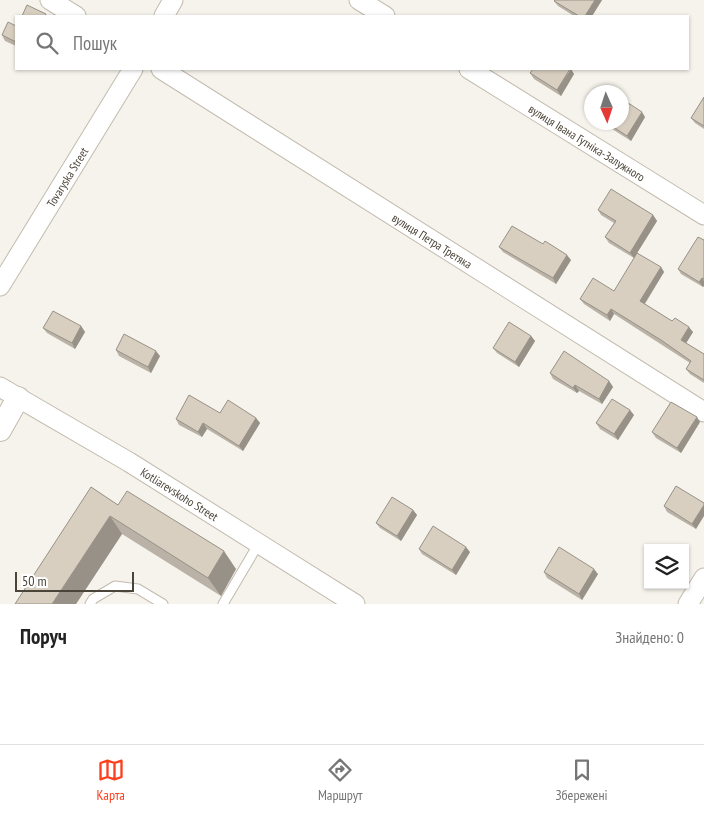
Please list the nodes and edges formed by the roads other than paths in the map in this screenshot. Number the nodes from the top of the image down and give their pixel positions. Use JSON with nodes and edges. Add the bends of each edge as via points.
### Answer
{"nodes":[{"id":1,"x":50,"y":0,"type":"edge"},
{"id":2,"x":173,"y":0,"type":"edge"},
{"id":3,"x":359,"y":0,"type":"edge"},
{"id":4,"x":74,"y":15,"type":"edge"},
{"id":5,"x":165,"y":15,"type":"edge"},
{"id":6,"x":383,"y":15,"type":"edge"},
{"id":7,"x":131,"y":70,"type":"edge"},
{"id":8,"x":163,"y":70,"type":"edge"},
{"id":9,"x":471,"y":70,"type":"edge"},
{"id":10,"x":704,"y":216,"type":"edge"},
{"id":11,"x":0,"y":286,"type":"edge"},
{"id":12,"x":9,"y":392,"type":"edge"},
{"id":13,"x":704,"y":412,"type":"edge"},
{"id":14,"x":0,"y":430,"type":"edge"},
{"id":15,"x":259,"y":543,"type":"junction"},
{"id":16,"x":704,"y":578,"type":"edge"},
{"id":17,"x":695,"y":601,"type":"edge"},
{"id":18,"x":90,"y":604,"type":"edge"},
{"id":19,"x":163,"y":604,"type":"edge"},
{"id":20,"x":224,"y":604,"type":"edge"},
{"id":21,"x":356,"y":604,"type":"edge"}],
"edges":[{"from":1,"to":4,"type":"street"},
{"from":2,"to":5,"type":"street"},
{"from":3,"to":6,"type":"street"},
{"from":7,"to":11,"type":"street","name":"Tovaryska Street"},
{"from":8,"to":13,"type":"street","name":"вулиця Петра Третяка"},
{"from":9,"to":10,"type":"street","name":"вулиця Івана Гутніка-Залужного"},
{"from":12,"to":14,"type":"street"},
{"from":12,"to":15,"type":"street","name":"Kotliarevskoho Street"},
{"from":15,"to":20,"type":"lane"},
{"from":15,"to":21,"type":"street","name":"Kotliarevskoho Street"},
{"from":16,"to":17,"type":"street"},
{"from":18,"to":19,"type":"lane","via":[[115,586],[138,590]]}]}
